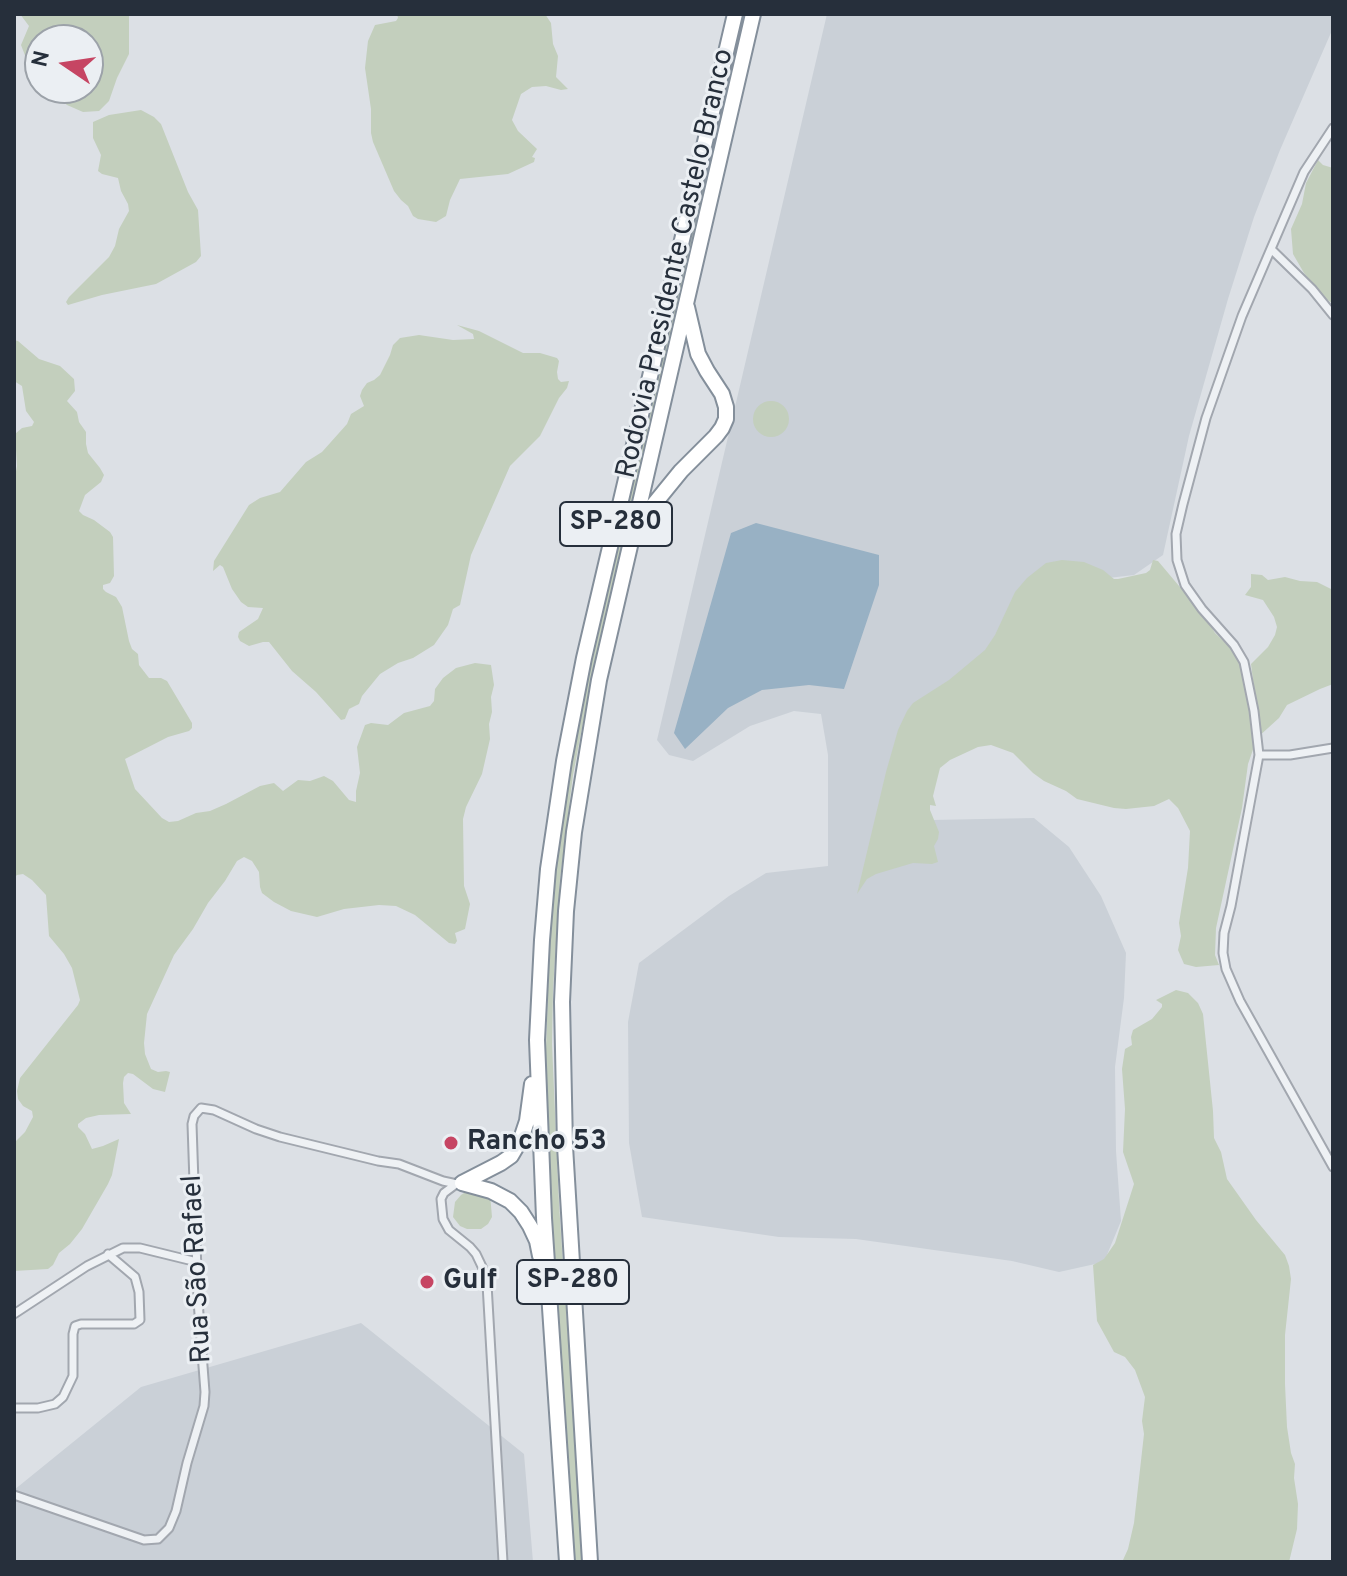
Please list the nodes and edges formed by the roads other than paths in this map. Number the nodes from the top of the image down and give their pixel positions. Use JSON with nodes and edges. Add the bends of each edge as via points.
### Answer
{"nodes":[{"id":1,"x":735,"y":14,"type":"edge"},
{"id":2,"x":753,"y":14,"type":"edge"},
{"id":3,"x":1333,"y":128,"type":"edge"},
{"id":4,"x":1271,"y":249,"type":"junction"},
{"id":5,"x":686,"y":302,"type":"junction"},
{"id":6,"x":1333,"y":315,"type":"edge"},
{"id":7,"x":635,"y":528,"type":"junction"},
{"id":8,"x":1333,"y":748,"type":"edge"},
{"id":9,"x":1259,"y":755,"type":"junction"},
{"id":10,"x":537,"y":1040,"type":"junction"},
{"id":11,"x":1333,"y":1167,"type":"edge"},
{"id":12,"x":459,"y":1184,"type":"junction"},
{"id":13,"x":108,"y":1254,"type":"junction"},
{"id":14,"x":197,"y":1262,"type":"junction"},
{"id":15,"x":551,"y":1306,"type":"junction"},
{"id":16,"x":14,"y":1314,"type":"edge"},
{"id":17,"x":14,"y":1408,"type":"edge"},
{"id":18,"x":14,"y":1495,"type":"edge"},
{"id":19,"x":503,"y":1562,"type":"edge"},
{"id":20,"x":567,"y":1562,"type":"edge"},
{"id":21,"x":593,"y":1562,"type":"edge"}],
"edges":[{"from":1,"to":10,"type":"highway","name":"Rodovia Presidente Castelo Branco","number":"SP-280","via":[[564,761],[548,869]]},
{"from":2,"to":5,"type":"highway","name":"Rodovia Presidente Castelo Branco","number":"SP-280"},
{"from":3,"to":4,"type":"street","via":[[1304,172]]},
{"from":4,"to":6,"type":"street"},
{"from":4,"to":9,"type":"street","via":[[1206,418],[1176,534],[1185,585],[1244,662]]},
{"from":5,"to":7,"type":"highway","name":"Rodovia Presidente Castelo Branco","number":"SP-280"},
{"from":5,"to":7,"type":"highway","via":[[698,354],[722,394],[726,419]]},
{"from":7,"to":21,"type":"highway","name":"Rodovia Presidente Castelo Branco","number":"SP-280","via":[[599,680],[574,832],[562,1002],[565,1146]]},
{"from":8,"to":9,"type":"street"},
{"from":9,"to":11,"type":"street","via":[[1223,953],[1240,1001]]},
{"from":10,"to":12,"type":"highway","via":[[527,1121],[516,1148],[501,1163]]},
{"from":10,"to":15,"type":"highway","name":"Rodovia Presidente Castelo Branco","number":"SP-280"},
{"from":12,"to":14,"type":"street","name":"Rua São Rafael","via":[[399,1164],[280,1137],[201,1108],[192,1124]]},
{"from":12,"to":15,"type":"highway","via":[[501,1195],[521,1212],[537,1241]]},
{"from":12,"to":19,"type":"street","via":[[444,1193],[441,1212],[449,1230],[476,1254],[486,1275]]},
{"from":13,"to":14,"type":"street","via":[[131,1247]]},
{"from":13,"to":16,"type":"street"},
{"from":13,"to":17,"type":"street","via":[[134,1274],[140,1320],[77,1325],[73,1376],[63,1397],[49,1406]]},
{"from":14,"to":18,"type":"street","name":"Rua São Rafael","via":[[204,1406],[166,1533],[144,1540]]},
{"from":15,"to":20,"type":"highway","name":"Rodovia Presidente Castelo Branco","number":"SP-280"}]}
